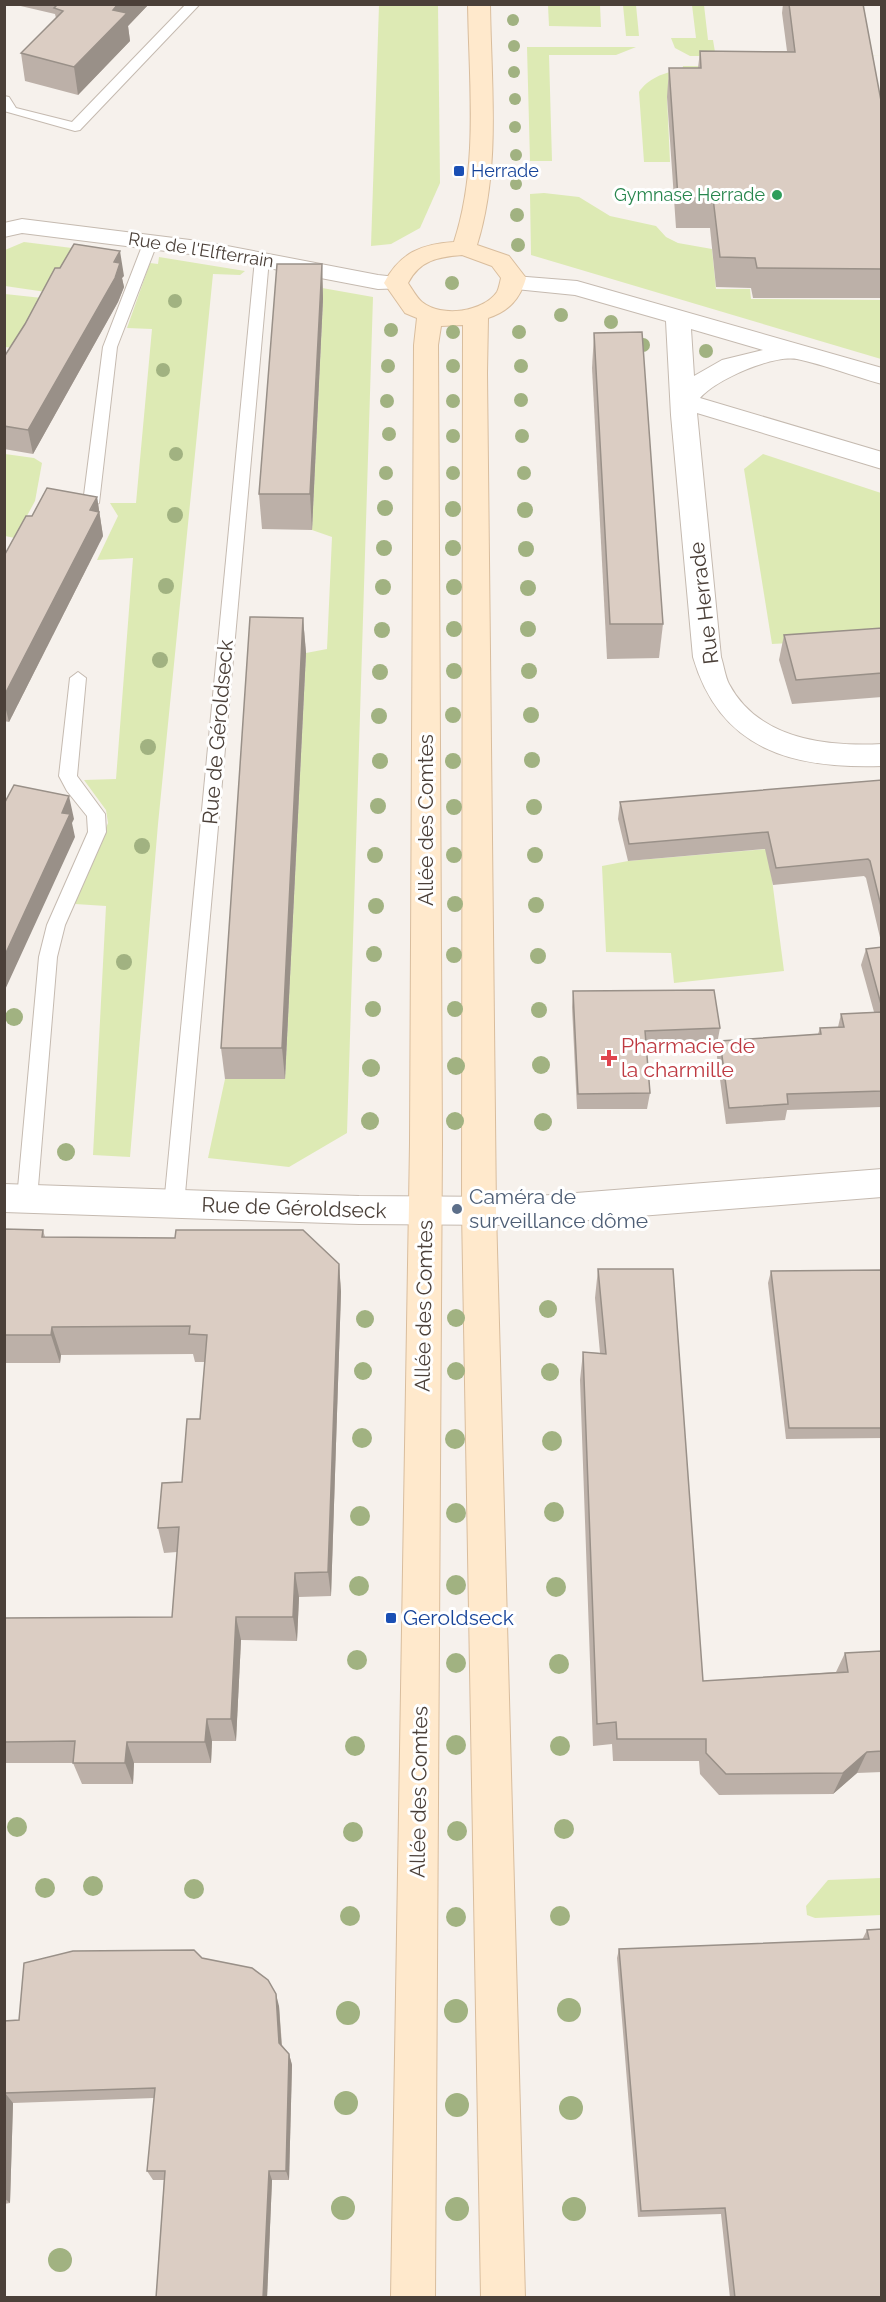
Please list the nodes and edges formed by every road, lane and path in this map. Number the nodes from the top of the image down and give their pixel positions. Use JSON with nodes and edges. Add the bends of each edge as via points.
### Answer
{"nodes":[{"id":1,"x":194,"y":4,"type":"edge"},
{"id":2,"x":479,"y":4,"type":"edge"},
{"id":3,"x":4,"y":100,"type":"edge"},
{"id":4,"x":4,"y":230,"type":"edge"},
{"id":5,"x":151,"y":241,"type":"junction"},
{"id":6,"x":464,"y":248,"type":"junction"},
{"id":7,"x":262,"y":259,"type":"junction"},
{"id":8,"x":396,"y":283,"type":"junction"},
{"id":9,"x":514,"y":283,"type":"junction"},
{"id":10,"x":430,"y":315,"type":"junction"},
{"id":11,"x":476,"y":316,"type":"junction"},
{"id":12,"x":678,"y":317,"type":"junction"},
{"id":13,"x":794,"y":351,"type":"junction"},
{"id":14,"x":882,"y":376,"type":"edge"},
{"id":15,"x":684,"y":401,"type":"junction"},
{"id":16,"x":882,"y":460,"type":"edge"},
{"id":17,"x":91,"y":503,"type":"edge"},
{"id":18,"x":78,"y":678,"type":"dead end"},
{"id":19,"x":882,"y":755,"type":"edge"},
{"id":20,"x":882,"y":1183,"type":"edge"},
{"id":21,"x":16,"y":1198,"type":"edge"},
{"id":22,"x":174,"y":1204,"type":"junction"},
{"id":23,"x":425,"y":1211,"type":"junction"},
{"id":24,"x":479,"y":1211,"type":"junction"},
{"id":25,"x":412,"y":2298,"type":"edge"},
{"id":26,"x":503,"y":2298,"type":"edge"}],
"edges":[{"from":1,"to":3,"type":"lane","via":[[75,127],[11,111]]},
{"from":2,"to":6,"type":"street","via":[[479,153],[471,231]]},
{"from":4,"to":5,"type":"street","name":"Rue de l'Elfterrain","via":[[32,227]]},
{"from":5,"to":7,"type":"street","name":"Rue de l'Elfterrain"},
{"from":5,"to":17,"type":"lane","via":[[110,347]]},
{"from":6,"to":8,"type":"street","via":[[431,251],[404,266]]},
{"from":6,"to":9,"type":"street","via":[[500,260],[512,273]]},
{"from":7,"to":8,"type":"street","name":"Rue de l'Elfterrain"},
{"from":7,"to":22,"type":"lane","name":"Rue de Géroldseck"},
{"from":8,"to":10,"type":"street","via":[[401,298]]},
{"from":9,"to":11,"type":"street","via":[[508,298],[494,310]]},
{"from":9,"to":12,"type":"street","via":[[577,288]]},
{"from":10,"to":11,"type":"street"},
{"from":10,"to":23,"type":"street","name":"Allée des Comtes","via":[[426,345]]},
{"from":11,"to":24,"type":"street"},
{"from":12,"to":13,"type":"street"},
{"from":12,"to":15,"type":"street","name":"Rue Herrade"},
{"from":13,"to":14,"type":"street"},
{"from":13,"to":15,"type":"street","via":[[724,368],[695,385]]},
{"from":15,"to":16,"type":"street"},
{"from":15,"to":19,"type":"street","name":"Rue Herrade","via":[[707,657],[715,684],[729,707],[748,725],[776,741],[833,755]]},
{"from":18,"to":21,"type":"lane","via":[[68,776],[96,814],[97,832],[56,925],[48,957]]},
{"from":20,"to":24,"type":"street","name":"Rue de Géroldseck","via":[[525,1211]]},
{"from":21,"to":22,"type":"street","name":"Rue de Géroldseck"},
{"from":22,"to":23,"type":"street","name":"Rue de Géroldseck"},
{"from":23,"to":24,"type":"street","name":"Rue de Géroldseck"},
{"from":23,"to":25,"type":"street","name":"Allée des Comtes"},
{"from":24,"to":26,"type":"street"}]}
